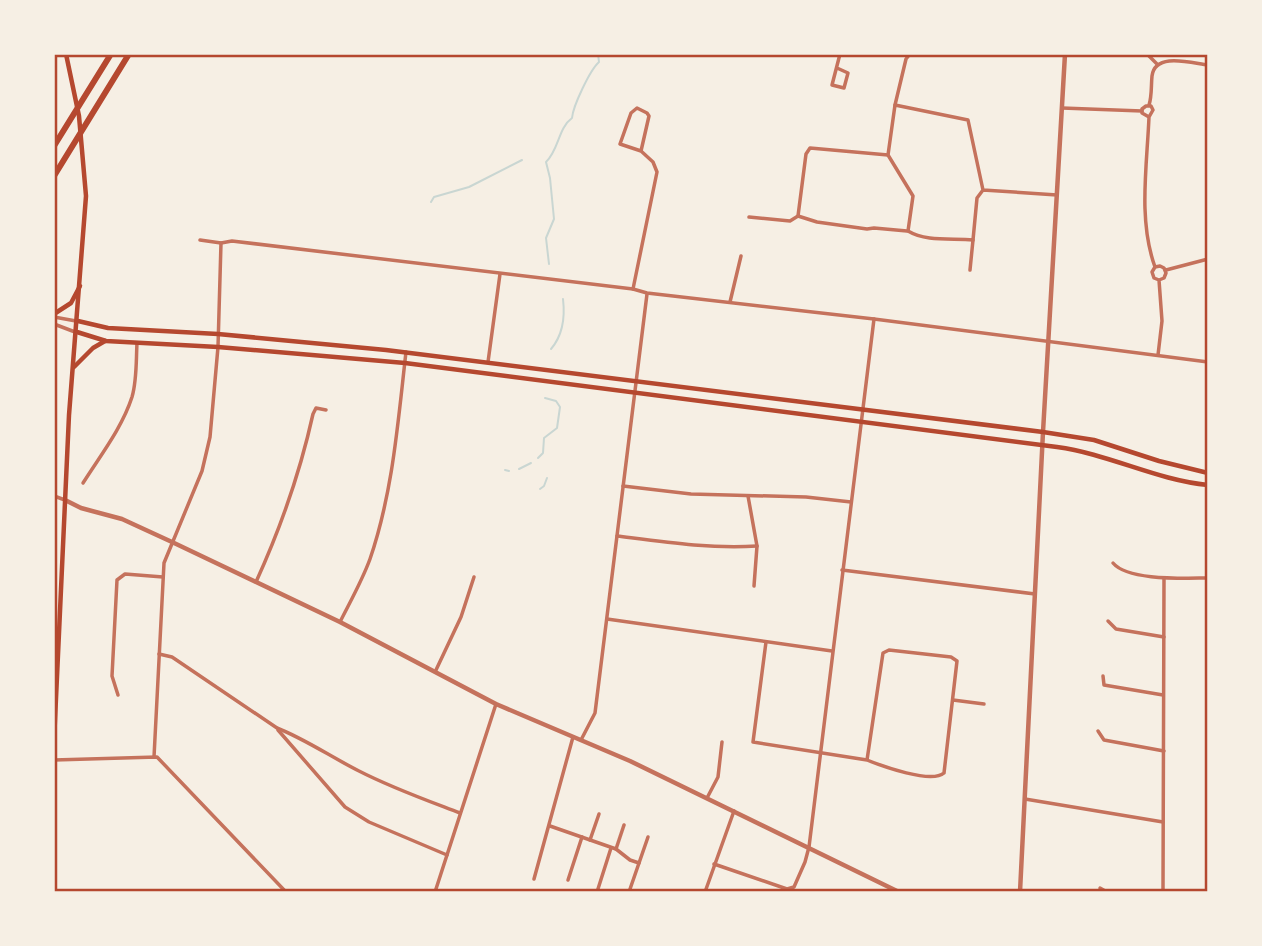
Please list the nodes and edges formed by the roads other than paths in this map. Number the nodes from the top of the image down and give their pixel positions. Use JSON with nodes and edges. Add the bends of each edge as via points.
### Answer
{"nodes":[{"id":1,"x":66,"y":54,"type":"edge"},
{"id":2,"x":110,"y":54,"type":"edge"},
{"id":3,"x":129,"y":54,"type":"edge"},
{"id":4,"x":840,"y":54,"type":"edge"},
{"id":5,"x":910,"y":54,"type":"edge"},
{"id":6,"x":1065,"y":54,"type":"edge"},
{"id":7,"x":1147,"y":54,"type":"edge"},
{"id":8,"x":1157,"y":64,"type":"junction"},
{"id":9,"x":1208,"y":65,"type":"edge"},
{"id":10,"x":836,"y":68,"type":"junction"},
{"id":11,"x":895,"y":105,"type":"junction"},
{"id":12,"x":1149,"y":106,"type":"junction"},
{"id":13,"x":1062,"y":107,"type":"junction"},
{"id":14,"x":1142,"y":111,"type":"junction"},
{"id":15,"x":1149,"y":117,"type":"junction"},
{"id":16,"x":54,"y":146,"type":"edge"},
{"id":17,"x":641,"y":151,"type":"junction"},
{"id":18,"x":888,"y":155,"type":"junction"},
{"id":19,"x":54,"y":176,"type":"edge"},
{"id":20,"x":983,"y":190,"type":"junction"},
{"id":21,"x":1057,"y":195,"type":"junction"},
{"id":22,"x":749,"y":216,"type":"dead end"},
{"id":23,"x":798,"y":216,"type":"junction"},
{"id":24,"x":908,"y":231,"type":"junction"},
{"id":25,"x":200,"y":240,"type":"dead end"},
{"id":26,"x":973,"y":240,"type":"junction"},
{"id":27,"x":221,"y":243,"type":"junction"},
{"id":28,"x":741,"y":257,"type":"dead end"},
{"id":29,"x":1208,"y":258,"type":"edge"},
{"id":30,"x":1155,"y":267,"type":"junction"},
{"id":31,"x":970,"y":270,"type":"dead end"},
{"id":32,"x":1166,"y":271,"type":"junction"},
{"id":33,"x":500,"y":274,"type":"junction"},
{"id":34,"x":1159,"y":280,"type":"junction"},
{"id":35,"x":81,"y":286,"type":"junction"},
{"id":36,"x":633,"y":289,"type":"junction"},
{"id":37,"x":647,"y":293,"type":"junction"},
{"id":38,"x":730,"y":302,"type":"junction"},
{"id":39,"x":54,"y":316,"type":"edge"},
{"id":40,"x":874,"y":319,"type":"junction"},
{"id":41,"x":78,"y":321,"type":"junction"},
{"id":42,"x":54,"y":324,"type":"edge"},
{"id":43,"x":77,"y":332,"type":"junction"},
{"id":44,"x":218,"y":334,"type":"junction"},
{"id":45,"x":106,"y":341,"type":"junction"},
{"id":46,"x":1048,"y":341,"type":"junction"},
{"id":47,"x":137,"y":343,"type":"junction"},
{"id":48,"x":218,"y":347,"type":"junction"},
{"id":49,"x":406,"y":352,"type":"junction"},
{"id":50,"x":1158,"y":355,"type":"junction"},
{"id":51,"x":488,"y":362,"type":"junction"},
{"id":52,"x":1208,"y":362,"type":"edge"},
{"id":53,"x":405,"y":363,"type":"junction"},
{"id":54,"x":73,"y":368,"type":"junction"},
{"id":55,"x":637,"y":381,"type":"junction"},
{"id":56,"x":636,"y":393,"type":"junction"},
{"id":57,"x":326,"y":410,"type":"dead end"},
{"id":58,"x":863,"y":410,"type":"junction"},
{"id":59,"x":861,"y":422,"type":"junction"},
{"id":60,"x":1043,"y":432,"type":"junction"},
{"id":61,"x":1043,"y":445,"type":"junction"},
{"id":62,"x":1208,"y":473,"type":"edge"},
{"id":63,"x":83,"y":482,"type":"dead end"},
{"id":64,"x":1208,"y":485,"type":"edge"},
{"id":65,"x":623,"y":486,"type":"junction"},
{"id":66,"x":54,"y":496,"type":"edge"},
{"id":67,"x":748,"y":496,"type":"junction"},
{"id":68,"x":65,"y":500,"type":"junction"},
{"id":69,"x":851,"y":502,"type":"junction"},
{"id":70,"x":617,"y":536,"type":"junction"},
{"id":71,"x":172,"y":542,"type":"junction"},
{"id":72,"x":757,"y":545,"type":"junction"},
{"id":73,"x":1114,"y":563,"type":"dead end"},
{"id":74,"x":842,"y":570,"type":"junction"},
{"id":75,"x":163,"y":577,"type":"junction"},
{"id":76,"x":474,"y":577,"type":"dead end"},
{"id":77,"x":1164,"y":578,"type":"junction"},
{"id":78,"x":1208,"y":578,"type":"edge"},
{"id":79,"x":256,"y":582,"type":"junction"},
{"id":80,"x":754,"y":586,"type":"dead end"},
{"id":81,"x":1035,"y":594,"type":"junction"},
{"id":82,"x":607,"y":620,"type":"junction"},
{"id":83,"x":1108,"y":621,"type":"dead end"},
{"id":84,"x":340,"y":622,"type":"junction"},
{"id":85,"x":1164,"y":637,"type":"junction"},
{"id":86,"x":766,"y":642,"type":"junction"},
{"id":87,"x":832,"y":651,"type":"junction"},
{"id":88,"x":159,"y":654,"type":"junction"},
{"id":89,"x":436,"y":670,"type":"junction"},
{"id":90,"x":1103,"y":676,"type":"dead end"},
{"id":91,"x":118,"y":695,"type":"dead end"},
{"id":92,"x":1163,"y":695,"type":"junction"},
{"id":93,"x":953,"y":700,"type":"junction"},
{"id":94,"x":496,"y":704,"type":"junction"},
{"id":95,"x":984,"y":704,"type":"dead end"},
{"id":96,"x":277,"y":728,"type":"junction"},
{"id":97,"x":1098,"y":731,"type":"dead end"},
{"id":98,"x":573,"y":737,"type":"junction"},
{"id":99,"x":581,"y":740,"type":"junction"},
{"id":100,"x":54,"y":742,"type":"edge"},
{"id":101,"x":722,"y":742,"type":"dead end"},
{"id":102,"x":820,"y":751,"type":"junction"},
{"id":103,"x":1164,"y":751,"type":"junction"},
{"id":104,"x":154,"y":757,"type":"junction"},
{"id":105,"x":54,"y":760,"type":"edge"},
{"id":106,"x":867,"y":760,"type":"junction"},
{"id":107,"x":707,"y":798,"type":"junction"},
{"id":108,"x":1025,"y":799,"type":"junction"},
{"id":109,"x":734,"y":811,"type":"junction"},
{"id":110,"x":460,"y":813,"type":"junction"},
{"id":111,"x":599,"y":814,"type":"dead end"},
{"id":112,"x":1163,"y":822,"type":"junction"},
{"id":113,"x":624,"y":825,"type":"dead end"},
{"id":114,"x":550,"y":827,"type":"junction"},
{"id":115,"x":582,"y":837,"type":"junction"},
{"id":116,"x":648,"y":837,"type":"dead end"},
{"id":117,"x":590,"y":840,"type":"junction"},
{"id":118,"x":808,"y":847,"type":"junction"},
{"id":119,"x":614,"y":849,"type":"junction"},
{"id":120,"x":447,"y":855,"type":"junction"},
{"id":121,"x":639,"y":863,"type":"junction"},
{"id":122,"x":715,"y":864,"type":"junction"},
{"id":123,"x":534,"y":879,"type":"dead end"},
{"id":124,"x":568,"y":880,"type":"dead end"},
{"id":125,"x":1100,"y":888,"type":"dead end"},
{"id":126,"x":286,"y":892,"type":"edge"},
{"id":127,"x":435,"y":892,"type":"edge"},
{"id":128,"x":597,"y":892,"type":"edge"},
{"id":129,"x":629,"y":892,"type":"edge"},
{"id":130,"x":705,"y":892,"type":"edge"},
{"id":131,"x":899,"y":892,"type":"edge"},
{"id":132,"x":1020,"y":892,"type":"edge"},
{"id":133,"x":1107,"y":892,"type":"edge"},
{"id":134,"x":1163,"y":892,"type":"edge"}],
"edges":[{"from":1,"to":35,"type":"main road","via":[[85,170]]},
{"from":2,"to":16,"type":"highway"},
{"from":3,"to":19,"type":"highway"},
{"from":4,"to":10,"type":"street"},
{"from":5,"to":11,"type":"street"},
{"from":6,"to":13,"type":"street"},
{"from":7,"to":8,"type":"street"},
{"from":8,"to":9,"type":"street"},
{"from":8,"to":12,"type":"street"},
{"from":10,"to":10,"type":"street","via":[[832,85],[844,88],[848,73]]},
{"from":11,"to":18,"type":"street"},
{"from":11,"to":20,"type":"street","via":[[968,120]]},
{"from":12,"to":14,"type":"street"},
{"from":12,"to":15,"type":"street","via":[[1153,113]]},
{"from":13,"to":14,"type":"street"},
{"from":13,"to":21,"type":"street"},
{"from":14,"to":15,"type":"street"},
{"from":15,"to":30,"type":"street","via":[[1145,227]]},
{"from":17,"to":17,"type":"street","via":[[621,144],[637,108],[649,116]]},
{"from":17,"to":36,"type":"street","via":[[657,172]]},
{"from":18,"to":23,"type":"street","via":[[810,148]]},
{"from":18,"to":24,"type":"street","via":[[913,196]]},
{"from":20,"to":21,"type":"street"},
{"from":20,"to":26,"type":"street","via":[[977,198]]},
{"from":21,"to":46,"type":"street"},
{"from":22,"to":23,"type":"street","via":[[790,221]]},
{"from":23,"to":24,"type":"street","via":[[867,229]]},
{"from":24,"to":26,"type":"street"},
{"from":25,"to":27,"type":"street"},
{"from":26,"to":31,"type":"street"},
{"from":27,"to":33,"type":"street"},
{"from":27,"to":44,"type":"street"},
{"from":28,"to":38,"type":"street"},
{"from":29,"to":32,"type":"street"},
{"from":30,"to":32,"type":"street"},
{"from":30,"to":34,"type":"street","via":[[1152,275]]},
{"from":32,"to":34,"type":"street"},
{"from":33,"to":36,"type":"street"},
{"from":33,"to":51,"type":"street"},
{"from":34,"to":50,"type":"street","via":[[1162,321]]},
{"from":35,"to":39,"type":"main road","via":[[71,303]]},
{"from":35,"to":41,"type":"main road"},
{"from":36,"to":37,"type":"street"},
{"from":37,"to":38,"type":"street"},
{"from":37,"to":55,"type":"street"},
{"from":38,"to":40,"type":"street"},
{"from":39,"to":41,"type":"street"},
{"from":40,"to":46,"type":"street"},
{"from":40,"to":58,"type":"street"},
{"from":41,"to":43,"type":"main road"},
{"from":41,"to":44,"type":"main road","via":[[119,329]]},
{"from":42,"to":43,"type":"street"},
{"from":43,"to":45,"type":"main road"},
{"from":43,"to":54,"type":"main road"},
{"from":44,"to":48,"type":"street"},
{"from":44,"to":49,"type":"main road"},
{"from":45,"to":47,"type":"main road"},
{"from":45,"to":54,"type":"main road"},
{"from":46,"to":50,"type":"street"},
{"from":46,"to":60,"type":"street"},
{"from":47,"to":48,"type":"main road"},
{"from":47,"to":63,"type":"street","via":[[128,409]]},
{"from":48,"to":53,"type":"main road"},
{"from":48,"to":71,"type":"street","via":[[205,461]]},
{"from":49,"to":51,"type":"main road"},
{"from":49,"to":53,"type":"street"},
{"from":50,"to":52,"type":"street"},
{"from":51,"to":55,"type":"main road"},
{"from":53,"to":56,"type":"main road"},
{"from":53,"to":84,"type":"street","via":[[381,521],[367,567]]},
{"from":54,"to":68,"type":"main road"},
{"from":55,"to":56,"type":"street"},
{"from":55,"to":58,"type":"main road"},
{"from":56,"to":59,"type":"main road"},
{"from":56,"to":65,"type":"street"},
{"from":57,"to":79,"type":"street","via":[[316,408],[313,414],[289,504]]},
{"from":58,"to":59,"type":"street"},
{"from":58,"to":60,"type":"main road"},
{"from":59,"to":61,"type":"main road"},
{"from":59,"to":69,"type":"street"},
{"from":60,"to":61,"type":"street"},
{"from":60,"to":62,"type":"main road","via":[[1105,443]]},
{"from":61,"to":64,"type":"main road","via":[[1084,451],[1168,478]]},
{"from":61,"to":81,"type":"street"},
{"from":65,"to":67,"type":"street"},
{"from":65,"to":70,"type":"street"},
{"from":66,"to":68,"type":"street"},
{"from":67,"to":69,"type":"street"},
{"from":67,"to":72,"type":"street"},
{"from":68,"to":71,"type":"street"},
{"from":68,"to":100,"type":"main road"},
{"from":69,"to":74,"type":"street"},
{"from":70,"to":72,"type":"street","via":[[695,546]]},
{"from":70,"to":82,"type":"street"},
{"from":71,"to":75,"type":"street"},
{"from":71,"to":79,"type":"street"},
{"from":72,"to":80,"type":"street"},
{"from":73,"to":77,"type":"street","via":[[1123,570]]},
{"from":74,"to":81,"type":"street"},
{"from":74,"to":87,"type":"street"},
{"from":75,"to":88,"type":"street"},
{"from":75,"to":91,"type":"street","via":[[125,574],[117,580],[112,676]]},
{"from":76,"to":89,"type":"street"},
{"from":77,"to":78,"type":"street"},
{"from":77,"to":85,"type":"street"},
{"from":79,"to":84,"type":"street"},
{"from":81,"to":108,"type":"street"},
{"from":82,"to":86,"type":"street"},
{"from":82,"to":99,"type":"street","via":[[595,713]]},
{"from":83,"to":85,"type":"street","via":[[1116,629]]},
{"from":84,"to":89,"type":"street"},
{"from":85,"to":92,"type":"street"},
{"from":86,"to":87,"type":"street"},
{"from":86,"to":102,"type":"street","via":[[753,742]]},
{"from":87,"to":102,"type":"street"},
{"from":88,"to":96,"type":"street","via":[[172,657]]},
{"from":88,"to":104,"type":"street"},
{"from":89,"to":94,"type":"street"},
{"from":90,"to":92,"type":"street","via":[[1104,685]]},
{"from":92,"to":103,"type":"street"},
{"from":93,"to":95,"type":"street"},
{"from":93,"to":106,"type":"street","via":[[941,777]]},
{"from":93,"to":106,"type":"street","via":[[954,659],[886,650],[881,656]]},
{"from":94,"to":98,"type":"street"},
{"from":94,"to":110,"type":"street"},
{"from":96,"to":110,"type":"street","via":[[372,778]]},
{"from":96,"to":120,"type":"street","via":[[345,807]]},
{"from":97,"to":103,"type":"street","via":[[1104,740]]},
{"from":98,"to":99,"type":"street"},
{"from":98,"to":114,"type":"street"},
{"from":99,"to":107,"type":"street"},
{"from":101,"to":107,"type":"street","via":[[718,777]]},
{"from":102,"to":106,"type":"street"},
{"from":102,"to":118,"type":"street"},
{"from":103,"to":112,"type":"street"},
{"from":104,"to":105,"type":"street"},
{"from":104,"to":126,"type":"street"},
{"from":107,"to":109,"type":"street"},
{"from":108,"to":112,"type":"street"},
{"from":108,"to":132,"type":"street"},
{"from":109,"to":118,"type":"street"},
{"from":109,"to":122,"type":"street"},
{"from":110,"to":120,"type":"street"},
{"from":111,"to":117,"type":"street"},
{"from":112,"to":134,"type":"street"},
{"from":113,"to":119,"type":"street"},
{"from":114,"to":115,"type":"street"},
{"from":114,"to":123,"type":"street"},
{"from":115,"to":117,"type":"street"},
{"from":115,"to":124,"type":"street"},
{"from":116,"to":121,"type":"street"},
{"from":117,"to":119,"type":"street"},
{"from":118,"to":122,"type":"street","via":[[791,889]]},
{"from":118,"to":131,"type":"street"},
{"from":119,"to":121,"type":"street"},
{"from":119,"to":128,"type":"street"},
{"from":120,"to":127,"type":"street"},
{"from":121,"to":129,"type":"street"},
{"from":122,"to":130,"type":"street"},
{"from":125,"to":133,"type":"street"}]}
